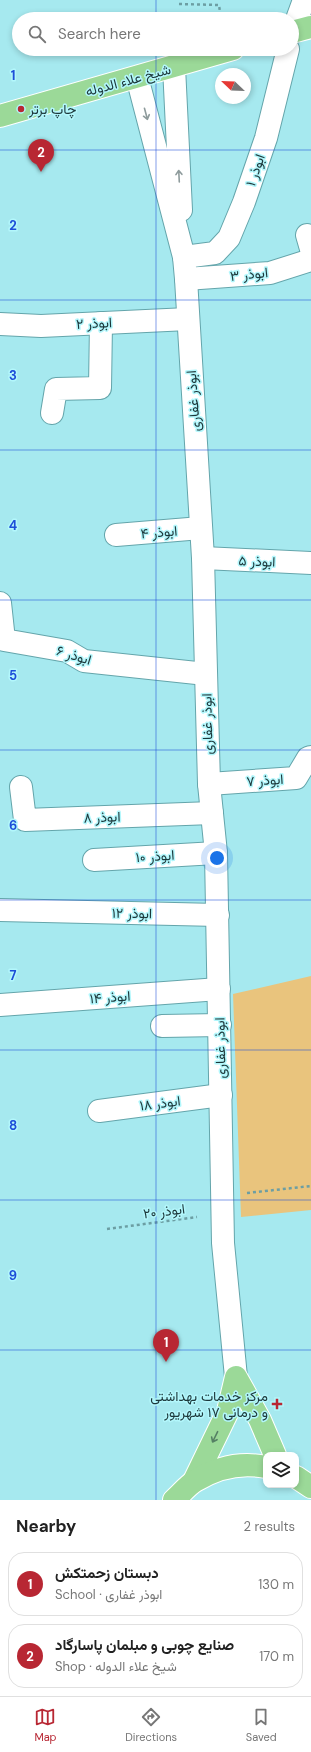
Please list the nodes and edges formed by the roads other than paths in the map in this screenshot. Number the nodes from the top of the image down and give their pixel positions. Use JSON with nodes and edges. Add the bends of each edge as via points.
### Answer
{"nodes":[{"id":1,"x":304,"y":0,"type":"edge"},
{"id":2,"x":299,"y":14,"type":"edge"},
{"id":3,"x":311,"y":27,"type":"edge"},
{"id":4,"x":299,"y":31,"type":"edge"},
{"id":5,"x":210,"y":56,"type":"edge"},
{"id":6,"x":286,"y":56,"type":"edge"},
{"id":7,"x":174,"y":67,"type":"junction"},
{"id":8,"x":137,"y":77,"type":"junction"},
{"id":9,"x":0,"y":116,"type":"edge"},
{"id":10,"x":184,"y":257,"type":"junction"},
{"id":11,"x":311,"y":260,"type":"edge"},
{"id":12,"x":186,"y":279,"type":"junction"},
{"id":13,"x":188,"y":319,"type":"junction"},
{"id":14,"x":102,"y":323,"type":"junction"},
{"id":15,"x":0,"y":324,"type":"edge"},
{"id":16,"x":52,"y":413,"type":"dead end"},
{"id":17,"x":201,"y":528,"type":"junction"},
{"id":18,"x":116,"y":535,"type":"dead end"},
{"id":19,"x":203,"y":558,"type":"junction"},
{"id":20,"x":311,"y":563,"type":"edge"},
{"id":21,"x":0,"y":603,"type":"edge"},
{"id":22,"x":206,"y":674,"type":"junction"},
{"id":23,"x":311,"y":757,"type":"edge"},
{"id":24,"x":209,"y":784,"type":"junction"},
{"id":25,"x":21,"y":786,"type":"dead end"},
{"id":26,"x":212,"y":813,"type":"junction"},
{"id":27,"x":216,"y":853,"type":"junction"},
{"id":28,"x":94,"y":860,"type":"dead end"},
{"id":29,"x":0,"y":910,"type":"edge"},
{"id":30,"x":218,"y":915,"type":"junction"},
{"id":31,"x":219,"y":989,"type":"junction"},
{"id":32,"x":0,"y":1005,"type":"edge"},
{"id":33,"x":220,"y":1025,"type":"junction"},
{"id":34,"x":162,"y":1026,"type":"dead end"},
{"id":35,"x":221,"y":1095,"type":"junction"},
{"id":36,"x":99,"y":1111,"type":"dead end"},
{"id":37,"x":236,"y":1377,"type":"junction"},
{"id":38,"x":274,"y":1452,"type":"edge"},
{"id":39,"x":263,"y":1466,"type":"edge"},
{"id":40,"x":299,"y":1480,"type":"edge"},
{"id":41,"x":194,"y":1481,"type":"junction"},
{"id":42,"x":311,"y":1487,"type":"edge"},
{"id":43,"x":174,"y":1500,"type":"edge"}],
"edges":[{"from":1,"to":2,"type":"street"},
{"from":3,"to":4,"type":"main road"},
{"from":5,"to":7,"type":"main road","name":"شیخ علاء الدوله"},
{"from":6,"to":10,"type":"street","name":"ابوذر ۱","via":[[266,138],[229,238],[216,253]]},
{"from":7,"to":8,"type":"main road","name":"شیخ علاء الدوله"},
{"from":10,"to":7,"type":"street","one_way":true},
{"from":8,"to":9,"type":"main road","name":"شیخ علاء الدوله"},
{"from":8,"to":10,"type":"street","name":"ابوذر غفاری","one_way":true},
{"from":10,"to":12,"type":"street","name":"ابوذر غفاری"},
{"from":11,"to":12,"type":"street","name":"ابوذر ۳","via":[[270,273]]},
{"from":12,"to":13,"type":"street","name":"ابوذر غفاری"},
{"from":13,"to":14,"type":"street","name":"ابوذر ۲"},
{"from":13,"to":17,"type":"street","name":"ابوذر غفاری"},
{"from":14,"to":15,"type":"street","name":"ابوذر ۲","via":[[41,326]]},
{"from":14,"to":16,"type":"street","via":[[100,388],[56,389]]},
{"from":17,"to":18,"type":"street","name":"ابوذر ۴"},
{"from":17,"to":19,"type":"street","name":"ابوذر غفاری"},
{"from":19,"to":20,"type":"street","name":"ابوذر ۵"},
{"from":19,"to":22,"type":"street","name":"ابوذر غفاری"},
{"from":21,"to":22,"type":"street","name":"ابوذر ۶","via":[[4,640],[67,651],[84,661]]},
{"from":22,"to":24,"type":"street","name":"ابوذر غفاری"},
{"from":23,"to":24,"type":"street","name":"ابوذر ۷","via":[[296,778]]},
{"from":24,"to":26,"type":"street","name":"ابوذر غفاری"},
{"from":25,"to":26,"type":"street","name":"ابوذر ۸","via":[[25,820]]},
{"from":26,"to":27,"type":"street","name":"ابوذر غفاری"},
{"from":27,"to":28,"type":"street","name":"ابوذر ۱۰"},
{"from":27,"to":30,"type":"street","name":"ابوذر غفاری"},
{"from":29,"to":30,"type":"street","name":"ابوذر ۱۲"},
{"from":30,"to":31,"type":"street","name":"ابوذر غفاری"},
{"from":31,"to":32,"type":"street","name":"ابوذر ۱۴"},
{"from":31,"to":33,"type":"street","name":"ابوذر غفاری"},
{"from":33,"to":34,"type":"street"},
{"from":33,"to":35,"type":"street","name":"ابوذر غفاری"},
{"from":35,"to":36,"type":"street","name":"ابوذر ۱۸"},
{"from":35,"to":37,"type":"street","name":"ابوذر غفاری","via":[[223,1243]]},
{"from":37,"to":38,"type":"main road","via":[[260,1420]]},
{"from":37,"to":41,"type":"main road","one_way":true,"via":[[228,1411]]},
{"from":39,"to":41,"type":"main road","via":[[252,1464],[221,1468]]},
{"from":40,"to":42,"type":"main road"},
{"from":41,"to":43,"type":"main road"}]}
